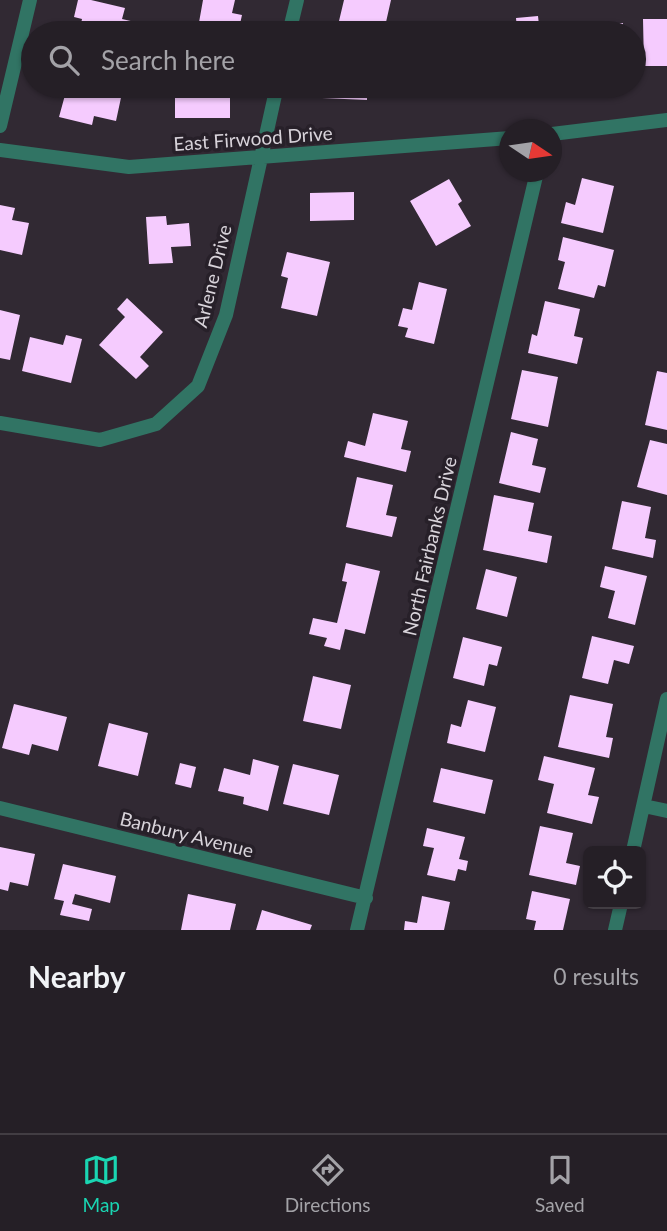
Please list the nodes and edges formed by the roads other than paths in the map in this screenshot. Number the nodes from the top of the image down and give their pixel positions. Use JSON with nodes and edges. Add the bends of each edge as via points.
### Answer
{"nodes":[{"id":1,"x":30,"y":0,"type":"edge"},
{"id":2,"x":297,"y":0,"type":"edge"},
{"id":3,"x":25,"y":21,"type":"edge"},
{"id":4,"x":292,"y":21,"type":"edge"},
{"id":5,"x":21,"y":38,"type":"edge"},
{"id":6,"x":274,"y":98,"type":"edge"},
{"id":7,"x":667,"y":120,"type":"edge"},
{"id":8,"x":0,"y":126,"type":"edge"},
{"id":9,"x":562,"y":133,"type":"edge"},
{"id":10,"x":499,"y":139,"type":"edge"},
{"id":11,"x":0,"y":150,"type":"edge"},
{"id":12,"x":260,"y":158,"type":"junction"},
{"id":13,"x":535,"y":182,"type":"edge"},
{"id":14,"x":0,"y":423,"type":"edge"},
{"id":15,"x":667,"y":699,"type":"edge"},
{"id":16,"x":644,"y":806,"type":"junction"},
{"id":17,"x":0,"y":808,"type":"edge"},
{"id":18,"x":667,"y":811,"type":"edge"},
{"id":19,"x":634,"y":846,"type":"edge"},
{"id":20,"x":366,"y":898,"type":"junction"},
{"id":21,"x":620,"y":909,"type":"edge"},
{"id":22,"x":357,"y":930,"type":"edge"},
{"id":23,"x":615,"y":930,"type":"edge"}],
"edges":[{"from":1,"to":3,"type":"street"},
{"from":2,"to":4,"type":"street"},
{"from":5,"to":8,"type":"street"},
{"from":6,"to":12,"type":"street","name":"Arlene Drive"},
{"from":7,"to":9,"type":"street"},
{"from":10,"to":12,"type":"street","name":"East Firwood Drive"},
{"from":11,"to":12,"type":"street","name":"East Firwood Drive","via":[[129,167]]},
{"from":12,"to":14,"type":"street","name":"Arlene Drive","via":[[226,315],[198,386],[156,424],[100,440]]},
{"from":13,"to":20,"type":"street","name":"North Fairbanks Drive"},
{"from":15,"to":16,"type":"street"},
{"from":16,"to":18,"type":"street"},
{"from":16,"to":19,"type":"street"},
{"from":17,"to":20,"type":"street","name":"Banbury Avenue"},
{"from":20,"to":22,"type":"street","name":"North Fairbanks Drive"},
{"from":21,"to":23,"type":"street"}]}
